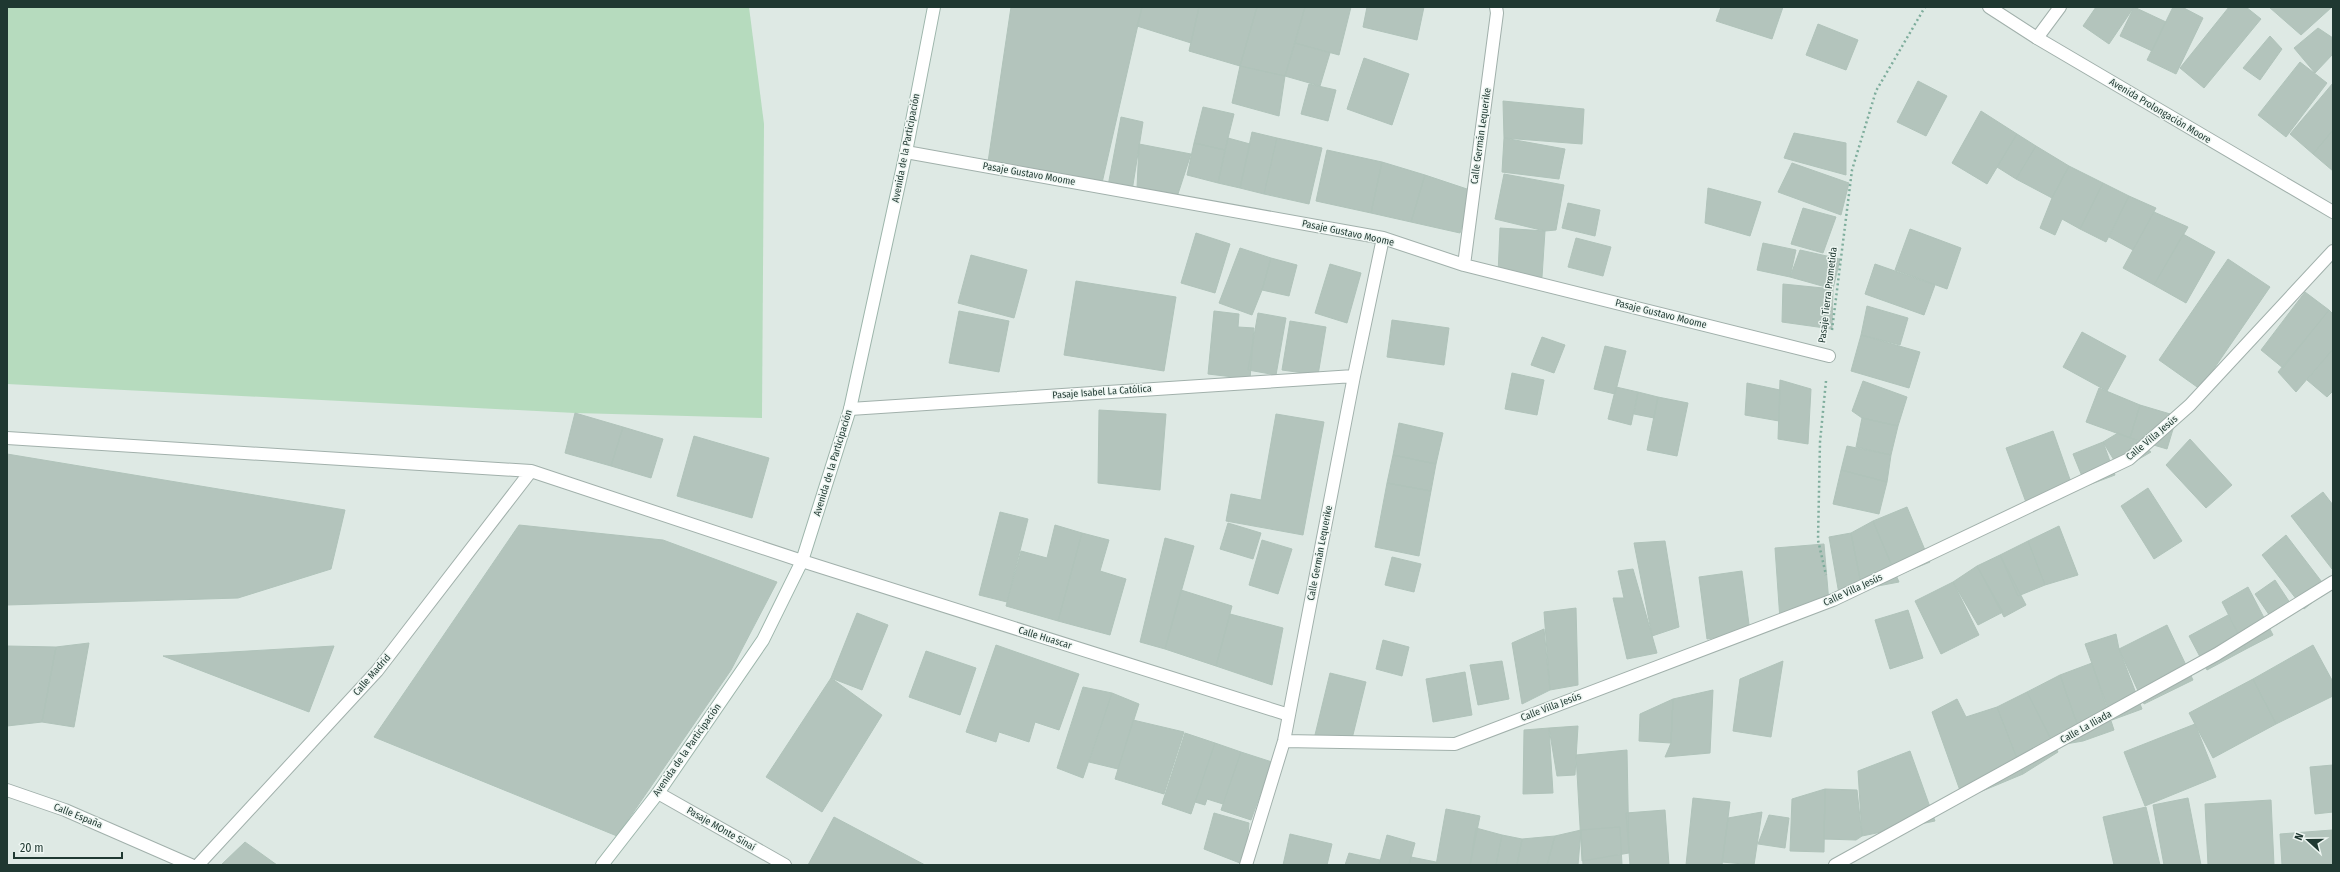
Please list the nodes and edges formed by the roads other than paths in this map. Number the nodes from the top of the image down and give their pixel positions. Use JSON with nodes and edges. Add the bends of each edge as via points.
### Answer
{"nodes":[{"id":1,"x":934,"y":7,"type":"edge"},
{"id":2,"x":1496,"y":7,"type":"edge"},
{"id":3,"x":1989,"y":7,"type":"edge"},
{"id":4,"x":2060,"y":7,"type":"edge"},
{"id":5,"x":2037,"y":38,"type":"junction"},
{"id":6,"x":906,"y":152,"type":"junction"},
{"id":7,"x":2333,"y":212,"type":"edge"},
{"id":8,"x":1383,"y":238,"type":"junction"},
{"id":9,"x":2333,"y":250,"type":"edge"},
{"id":10,"x":1464,"y":265,"type":"junction"},
{"id":11,"x":1829,"y":356,"type":"road end"},
{"id":12,"x":1354,"y":376,"type":"junction"},
{"id":13,"x":850,"y":408,"type":"junction"},
{"id":14,"x":7,"y":438,"type":"edge"},
{"id":15,"x":531,"y":471,"type":"junction"},
{"id":16,"x":802,"y":561,"type":"junction"},
{"id":17,"x":2333,"y":582,"type":"edge"},
{"id":18,"x":1289,"y":715,"type":"junction"},
{"id":19,"x":1284,"y":741,"type":"junction"},
{"id":20,"x":7,"y":790,"type":"edge"},
{"id":21,"x":658,"y":793,"type":"junction"},
{"id":22,"x":191,"y":865,"type":"edge"},
{"id":23,"x":198,"y":865,"type":"edge"},
{"id":24,"x":602,"y":865,"type":"edge"},
{"id":25,"x":785,"y":865,"type":"edge"},
{"id":26,"x":1246,"y":865,"type":"edge"},
{"id":27,"x":1835,"y":865,"type":"edge"}],
"edges":[{"from":1,"to":6,"type":"street","name":"Avenida de la Participación"},
{"from":2,"to":10,"type":"street","name":"Calle Germán Lequerike"},
{"from":3,"to":5,"type":"street","name":"Avenida Prolongación Moore"},
{"from":4,"to":5,"type":"street"},
{"from":5,"to":7,"type":"street","name":"Avenida Prolongación Moore"},
{"from":6,"to":8,"type":"street","name":"Pasaje Gustavo Moome"},
{"from":6,"to":13,"type":"street","name":"Avenida de la Participación"},
{"from":8,"to":10,"type":"street","name":"Pasaje Gustavo Moome"},
{"from":8,"to":12,"type":"street","name":"Calle Germán Lequerike"},
{"from":9,"to":19,"type":"street","name":"Calle Villa Jesús","via":[[2190,405],[2129,459],[1833,600],[1455,744]]},
{"from":10,"to":11,"type":"street","name":"Pasaje Gustavo Moome"},
{"from":12,"to":13,"type":"street","name":"Pasaje Isabel La Católica"},
{"from":12,"to":18,"type":"street","name":"Calle Germán Lequerike"},
{"from":13,"to":16,"type":"street","name":"Avenida de la Participación"},
{"from":14,"to":15,"type":"street","name":"Calle Huascar"},
{"from":15,"to":16,"type":"street","name":"Calle Huascar"},
{"from":15,"to":23,"type":"street","name":"Calle Madrid","via":[[377,671]]},
{"from":16,"to":18,"type":"street","name":"Calle Huascar"},
{"from":16,"to":21,"type":"street","name":"Avenida de la Participación","via":[[763,640]]},
{"from":17,"to":27,"type":"street","name":"Calle La Iliada","via":[[2218,654]]},
{"from":18,"to":19,"type":"street","name":"Calle Germán Lequerike"},
{"from":19,"to":26,"type":"street","name":"Calle Germán Lequerike"},
{"from":20,"to":22,"type":"street","name":"Calle España","via":[[65,810]]},
{"from":21,"to":24,"type":"street","name":"Avenida de la Participación"},
{"from":21,"to":25,"type":"street","name":"Pasaje MOnte Sinaí"}]}
